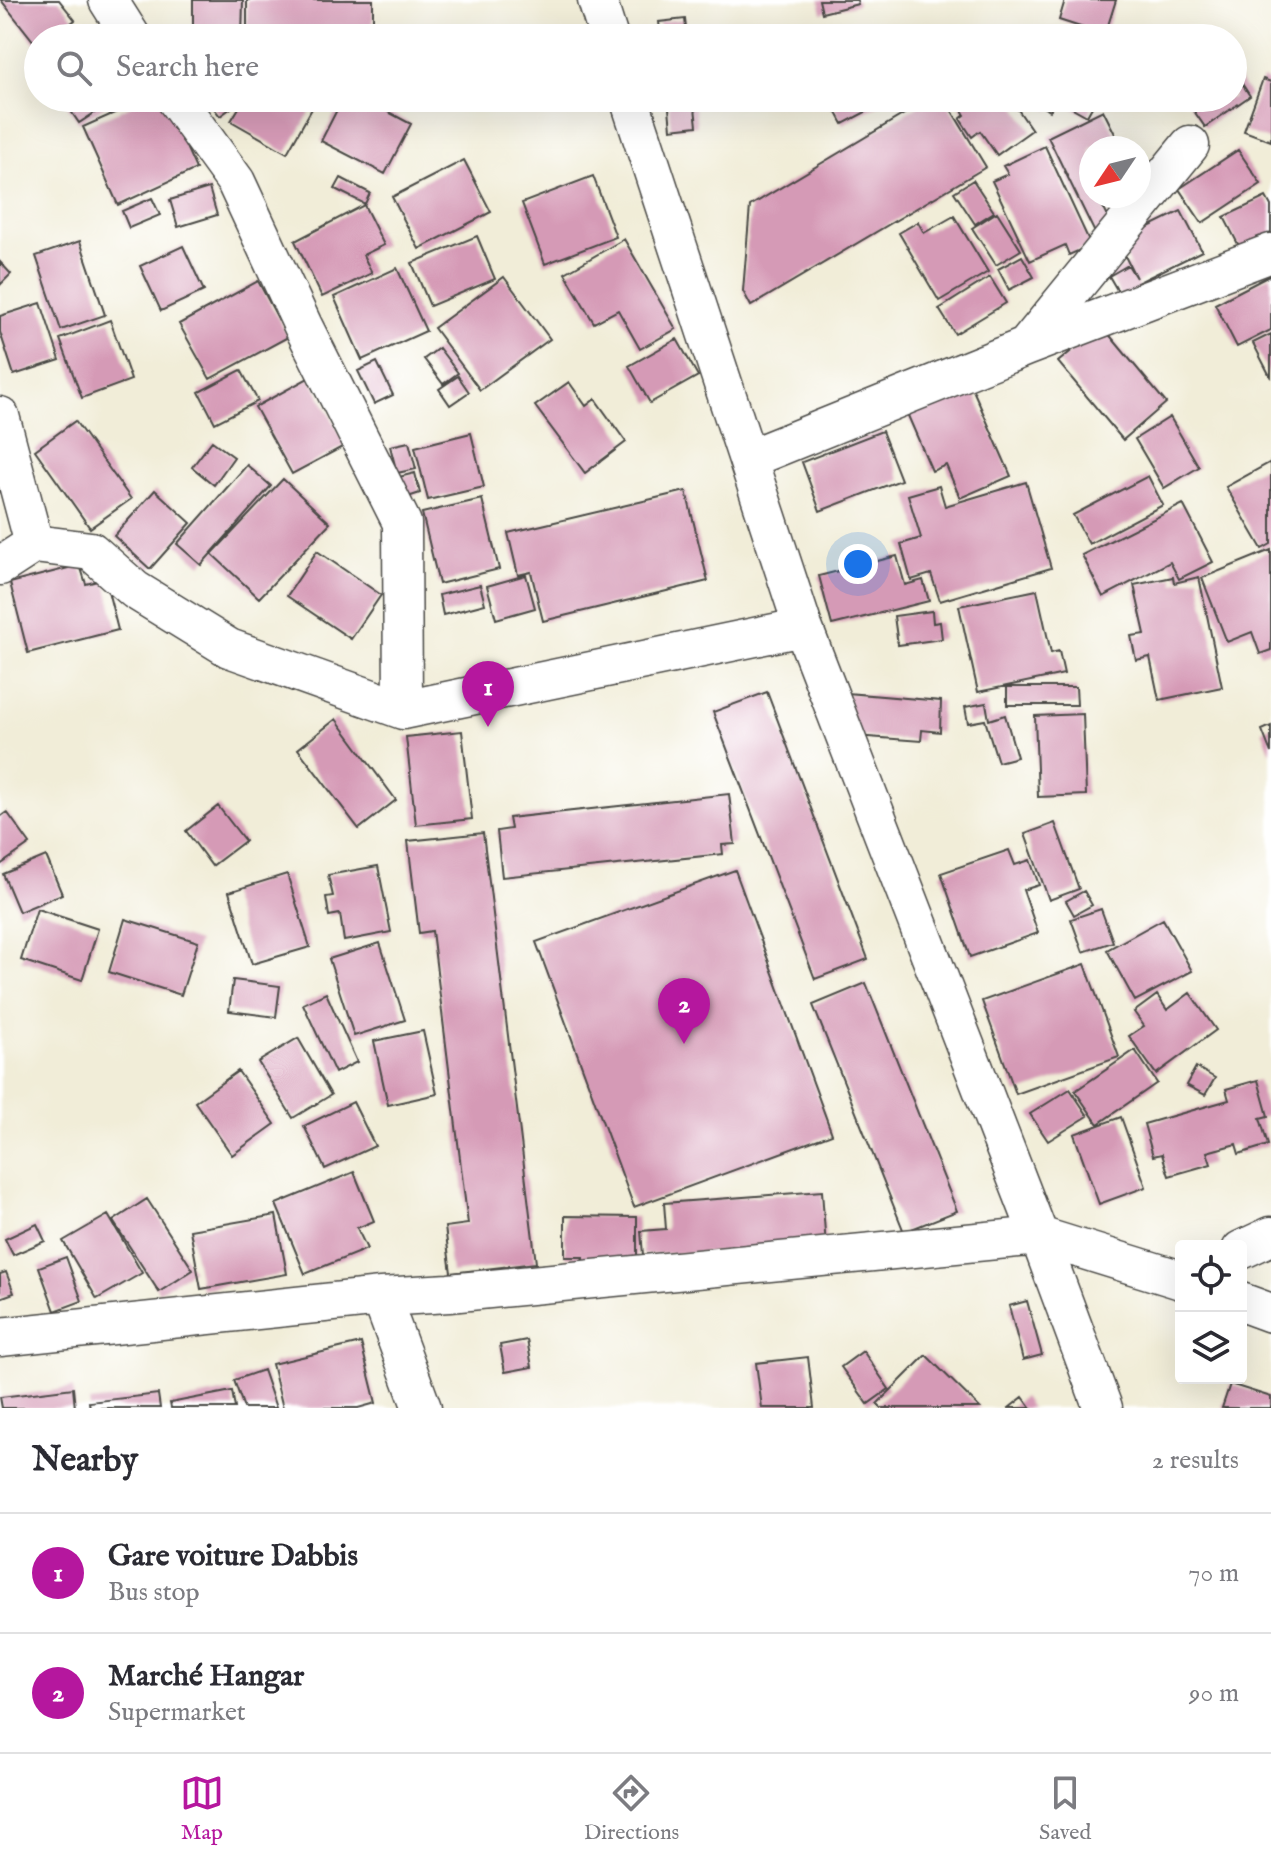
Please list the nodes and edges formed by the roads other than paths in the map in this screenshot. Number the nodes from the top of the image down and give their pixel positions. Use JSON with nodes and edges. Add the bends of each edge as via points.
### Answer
{"nodes":[{"id":1,"x":108,"y":0,"type":"edge"},
{"id":2,"x":597,"y":0,"type":"edge"},
{"id":3,"x":123,"y":24,"type":"edge"},
{"id":4,"x":605,"y":24,"type":"edge"},
{"id":5,"x":185,"y":112,"type":"edge"},
{"id":6,"x":634,"y":112,"type":"edge"},
{"id":7,"x":1190,"y":145,"type":"dead end"},
{"id":8,"x":1271,"y":253,"type":"edge"},
{"id":9,"x":1025,"y":347,"type":"junction"},
{"id":10,"x":0,"y":416,"type":"edge"},
{"id":11,"x":748,"y":459,"type":"junction"},
{"id":12,"x":34,"y":544,"type":"junction"},
{"id":13,"x":0,"y":566,"type":"edge"},
{"id":14,"x":803,"y":627,"type":"junction"},
{"id":15,"x":403,"y":710,"type":"junction"},
{"id":16,"x":1039,"y":1236,"type":"junction"},
{"id":17,"x":1271,"y":1236,"type":"edge"},
{"id":18,"x":1247,"y":1247,"type":"edge"},
{"id":19,"x":1175,"y":1277,"type":"edge"},
{"id":20,"x":381,"y":1297,"type":"junction"},
{"id":21,"x":1247,"y":1304,"type":"edge"},
{"id":22,"x":1271,"y":1313,"type":"edge"},
{"id":23,"x":0,"y":1337,"type":"edge"},
{"id":24,"x":422,"y":1408,"type":"edge"},
{"id":25,"x":1103,"y":1408,"type":"edge"}],
"edges":[{"from":1,"to":3,"type":"street"},
{"from":2,"to":4,"type":"street"},
{"from":5,"to":15,"type":"street","via":[[236,182],[402,523]]},
{"from":6,"to":11,"type":"street"},
{"from":7,"to":9,"type":"street"},
{"from":8,"to":9,"type":"street"},
{"from":9,"to":11,"type":"street"},
{"from":10,"to":12,"type":"street"},
{"from":11,"to":14,"type":"street"},
{"from":12,"to":13,"type":"street"},
{"from":12,"to":15,"type":"street","via":[[91,551],[135,590],[229,648]]},
{"from":14,"to":15,"type":"street"},
{"from":14,"to":16,"type":"street"},
{"from":16,"to":19,"type":"street"},
{"from":16,"to":20,"type":"street"},
{"from":16,"to":25,"type":"street"},
{"from":17,"to":18,"type":"street"},
{"from":20,"to":23,"type":"street"},
{"from":20,"to":24,"type":"street"},
{"from":21,"to":22,"type":"street"}]}
